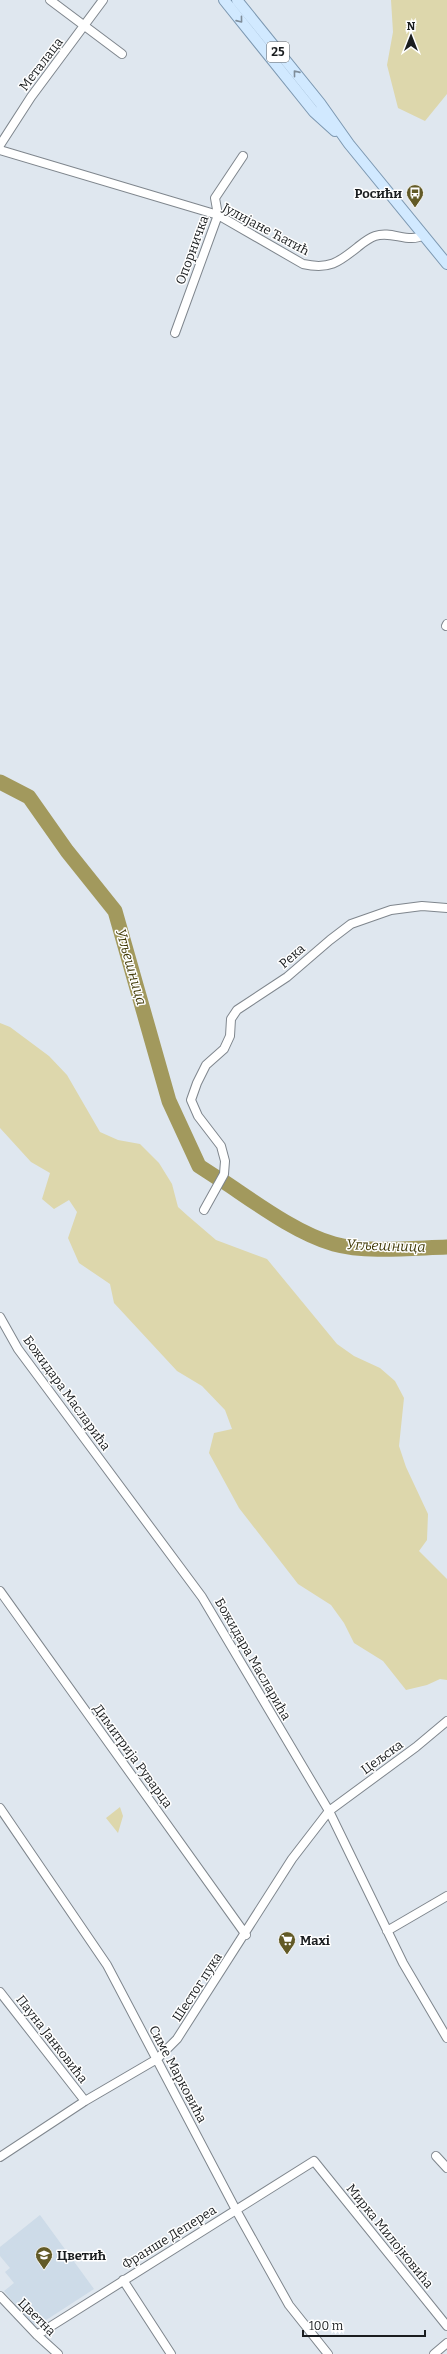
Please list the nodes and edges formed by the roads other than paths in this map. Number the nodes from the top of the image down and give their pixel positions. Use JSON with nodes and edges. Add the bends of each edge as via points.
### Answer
{"nodes":[{"id":1,"x":50,"y":0,"type":"edge"},
{"id":2,"x":103,"y":0,"type":"edge"},
{"id":3,"x":224,"y":0,"type":"edge"},
{"id":4,"x":237,"y":0,"type":"edge"},
{"id":5,"x":84,"y":26,"type":"junction"},
{"id":6,"x":122,"y":54,"type":"dead end"},
{"id":7,"x":349,"y":144,"type":"junction"},
{"id":8,"x":0,"y":145,"type":"edge"},
{"id":9,"x":0,"y":150,"type":"edge"},
{"id":10,"x":243,"y":156,"type":"dead end"},
{"id":11,"x":218,"y":215,"type":"junction"},
{"id":12,"x":424,"y":235,"type":"junction"},
{"id":13,"x":447,"y":264,"type":"edge"},
{"id":14,"x":175,"y":333,"type":"dead end"},
{"id":15,"x":447,"y":908,"type":"edge"},
{"id":16,"x":204,"y":1210,"type":"dead end"},
{"id":17,"x":0,"y":1317,"type":"edge"},
{"id":18,"x":0,"y":1591,"type":"edge"},
{"id":19,"x":447,"y":1721,"type":"edge"},
{"id":20,"x":0,"y":1808,"type":"edge"},
{"id":21,"x":329,"y":1811,"type":"junction"},
{"id":22,"x":447,"y":1896,"type":"edge"},
{"id":23,"x":387,"y":1931,"type":"junction"},
{"id":24,"x":246,"y":1935,"type":"junction"},
{"id":25,"x":0,"y":1992,"type":"edge"},
{"id":26,"x":447,"y":2038,"type":"edge"},
{"id":27,"x":156,"y":2059,"type":"junction"},
{"id":28,"x":85,"y":2101,"type":"junction"},
{"id":29,"x":436,"y":2156,"type":"dead end"},
{"id":30,"x":0,"y":2157,"type":"edge"},
{"id":31,"x":314,"y":2161,"type":"joint"},
{"id":32,"x":447,"y":2168,"type":"edge"},
{"id":33,"x":236,"y":2210,"type":"junction"},
{"id":34,"x":123,"y":2280,"type":"junction"},
{"id":35,"x":0,"y":2296,"type":"edge"},
{"id":36,"x":447,"y":2326,"type":"edge"},
{"id":37,"x":37,"y":2335,"type":"junction"},
{"id":38,"x":447,"y":2343,"type":"edge"},
{"id":39,"x":58,"y":2354,"type":"edge"},
{"id":40,"x":171,"y":2354,"type":"edge"},
{"id":41,"x":328,"y":2354,"type":"edge"},
{"id":42,"x":434,"y":2354,"type":"edge"}],
"edges":[{"from":1,"to":5,"type":"street"},
{"from":2,"to":5,"type":"street","name":"Металаца"},
{"from":3,"to":7,"type":"main road","number":"25","one_way":true,"via":[[314,112]]},
{"from":7,"to":4,"type":"main road","number":"25","one_way":true,"via":[[320,103]]},
{"from":5,"to":6,"type":"street"},
{"from":5,"to":8,"type":"street","name":"Металаца","via":[[31,97]]},
{"from":7,"to":12,"type":"main road","number":"25"},
{"from":9,"to":11,"type":"street","name":"Јулијане Ћатић"},
{"from":10,"to":11,"type":"street","name":"Опорничка","via":[[215,198]]},
{"from":11,"to":12,"type":"street","name":"Јулијане Ћатић","via":[[304,264],[318,267],[338,263],[374,236],[388,234],[414,239]]},
{"from":11,"to":14,"type":"street","name":"Опорничка"},
{"from":12,"to":13,"type":"main road","number":"25"},
{"from":15,"to":16,"type":"street","name":"Река","via":[[422,906],[391,910],[350,924],[287,977],[237,1010],[231,1019],[230,1036],[224,1049],[206,1065],[191,1100],[198,1116],[221,1146],[225,1161],[224,1174]]},
{"from":17,"to":21,"type":"street","name":"Божидара Масларића","via":[[18,1350],[202,1597]]},
{"from":18,"to":24,"type":"street","name":"Димитрија Руварца"},
{"from":19,"to":21,"type":"street","name":"Цељска"},
{"from":20,"to":27,"type":"street","name":"Симе Марковића","via":[[107,1965]]},
{"from":21,"to":23,"type":"street","name":"Божидара Масларића"},
{"from":21,"to":24,"type":"street","name":"Шестог пука","via":[[292,1859]]},
{"from":22,"to":23,"type":"street"},
{"from":23,"to":26,"type":"street","name":"Божидара Масларића"},
{"from":24,"to":27,"type":"street","name":"Шестог пука","via":[[177,2039]]},
{"from":25,"to":28,"type":"street","name":"Пауна Јанковића"},
{"from":27,"to":28,"type":"street","name":"Шестог пука"},
{"from":27,"to":33,"type":"street","name":"Симе Марковића"},
{"from":28,"to":30,"type":"street","name":"Шестог пука"},
{"from":29,"to":32,"type":"street"},
{"from":31,"to":33,"type":"street","name":"Франше Депереа"},
{"from":31,"to":36,"type":"street","name":"Мирка Милојковића"},
{"from":33,"to":34,"type":"street","name":"Франше Депереа"},
{"from":33,"to":41,"type":"street","name":"Симе Марковића","via":[[289,2305]]},
{"from":34,"to":37,"type":"street","name":"Франше Депереа"},
{"from":34,"to":40,"type":"street"},
{"from":35,"to":37,"type":"street","name":"Цветна"},
{"from":37,"to":39,"type":"street","name":"Цветна"},
{"from":38,"to":42,"type":"street"}]}
